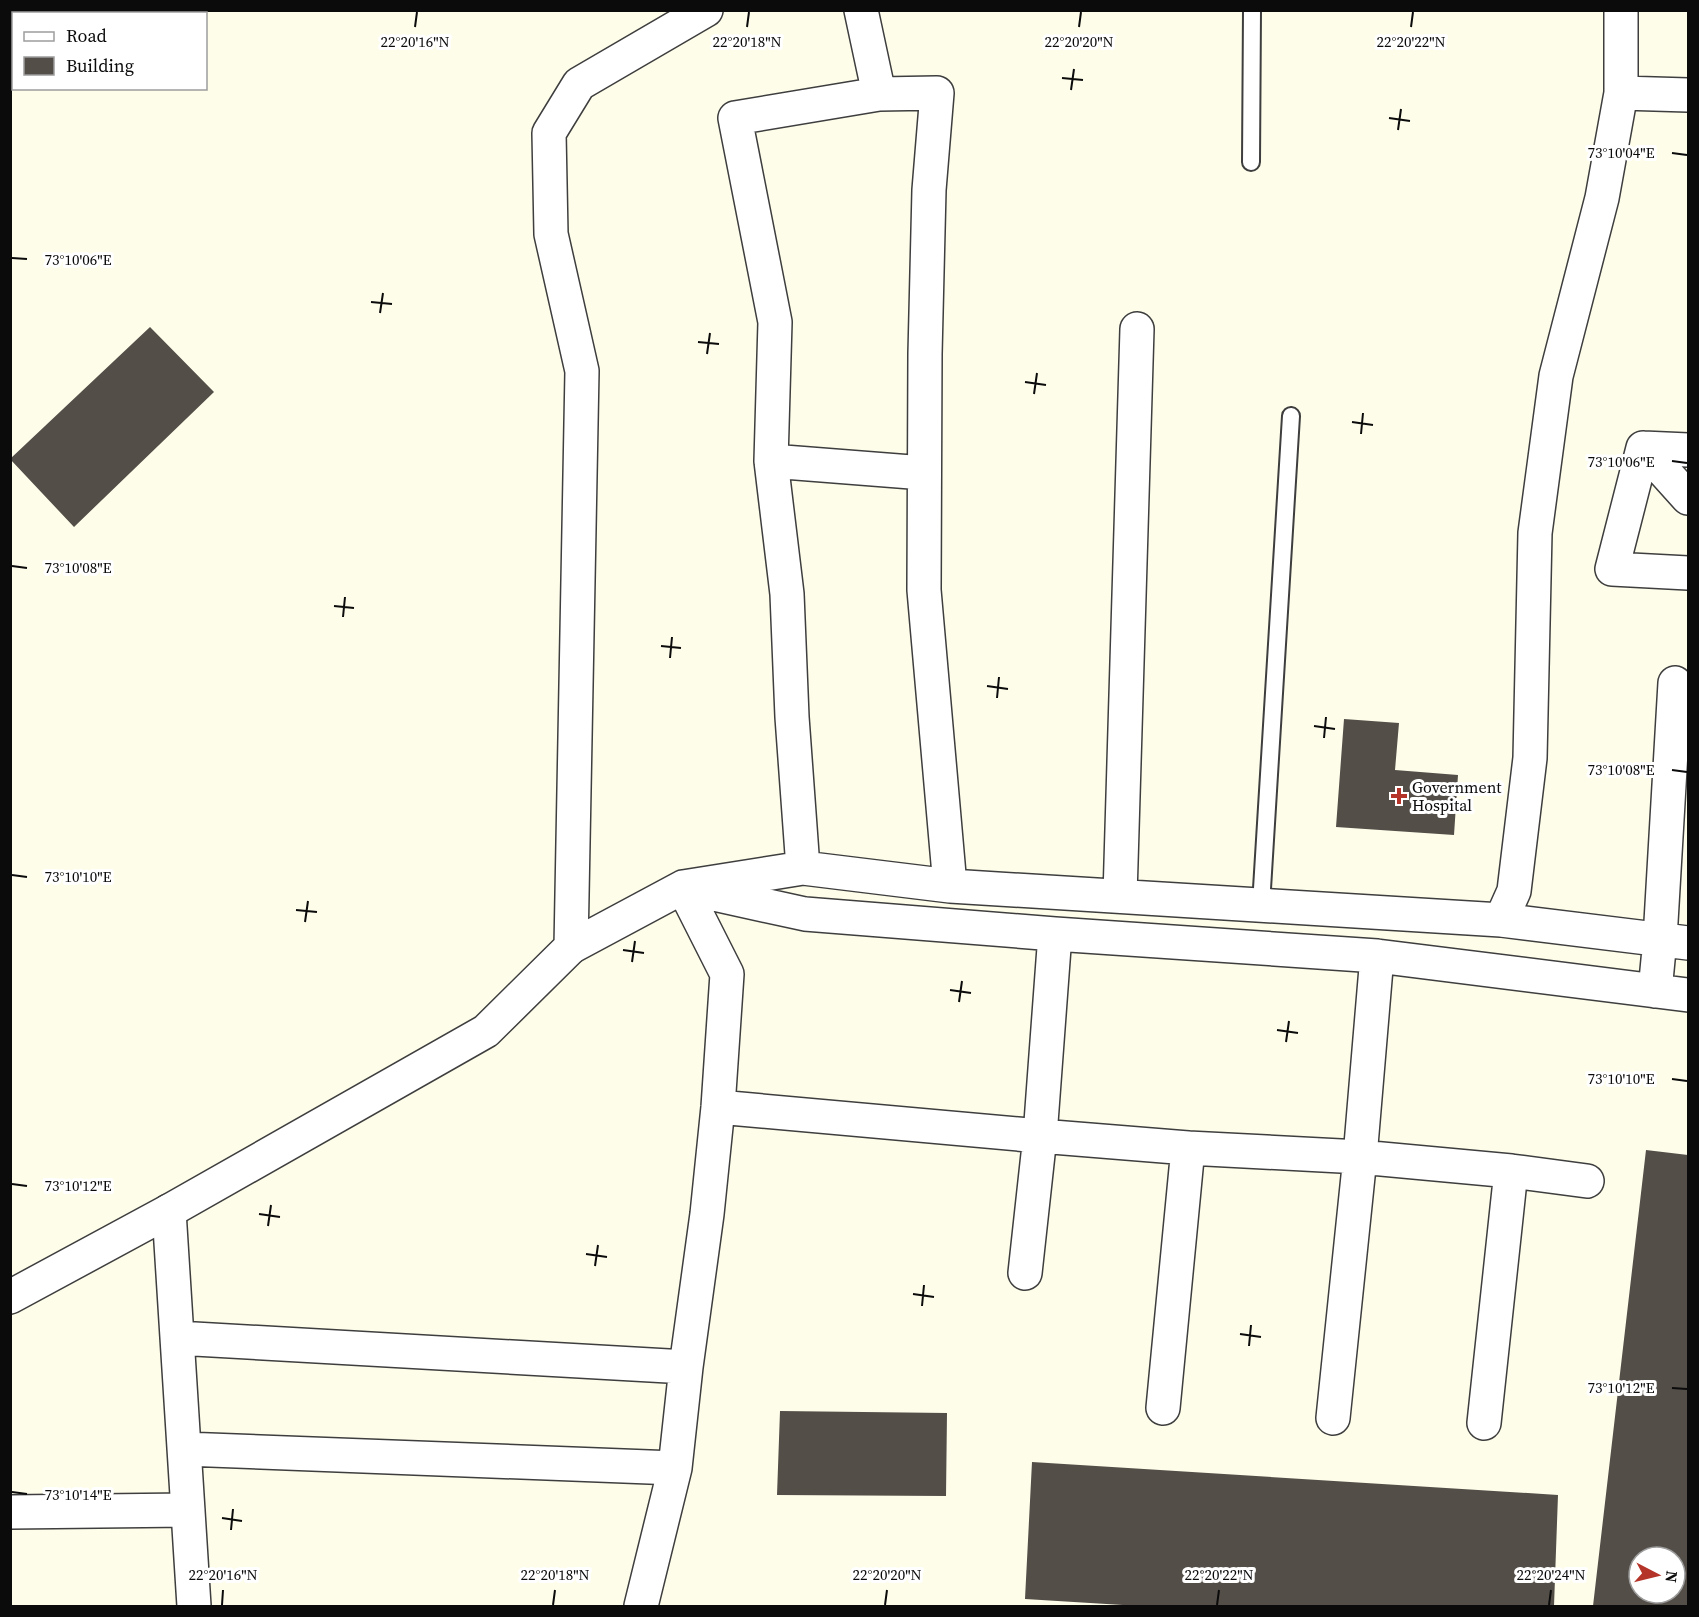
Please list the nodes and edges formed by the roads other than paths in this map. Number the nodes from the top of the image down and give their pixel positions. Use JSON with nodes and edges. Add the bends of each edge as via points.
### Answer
{"nodes":[{"id":1,"x":706,"y":10,"type":"edge"},
{"id":2,"x":861,"y":10,"type":"edge"},
{"id":3,"x":1252,"y":10,"type":"edge"},
{"id":4,"x":1621,"y":10,"type":"edge"},
{"id":5,"x":1621,"y":93,"type":"junction"},
{"id":6,"x":879,"y":94,"type":"junction"},
{"id":7,"x":1689,"y":95,"type":"edge"},
{"id":8,"x":1251,"y":162,"type":"dead end"},
{"id":9,"x":1137,"y":329,"type":"dead end"},
{"id":10,"x":1291,"y":416,"type":"dead end"},
{"id":11,"x":1643,"y":448,"type":"junction"},
{"id":12,"x":1689,"y":450,"type":"edge"},
{"id":13,"x":771,"y":461,"type":"junction"},
{"id":14,"x":924,"y":473,"type":"junction"},
{"id":15,"x":1689,"y":498,"type":"edge"},
{"id":16,"x":1689,"y":573,"type":"edge"},
{"id":17,"x":1675,"y":683,"type":"dead end"},
{"id":18,"x":802,"y":868,"type":"junction"},
{"id":19,"x":950,"y":886,"type":"junction"},
{"id":20,"x":683,"y":887,"type":"junction"},
{"id":21,"x":1120,"y":896,"type":"junction"},
{"id":22,"x":1261,"y":905,"type":"junction"},
{"id":23,"x":1501,"y":920,"type":"junction"},
{"id":24,"x":1055,"y":934,"type":"junction"},
{"id":25,"x":1674,"y":941,"type":"edge"},
{"id":26,"x":571,"y":947,"type":"junction"},
{"id":27,"x":1377,"y":956,"type":"junction"},
{"id":28,"x":1655,"y":991,"type":"junction"},
{"id":29,"x":1689,"y":995,"type":"edge"},
{"id":30,"x":718,"y":1107,"type":"junction"},
{"id":31,"x":1040,"y":1136,"type":"junction"},
{"id":32,"x":1188,"y":1148,"type":"junction"},
{"id":33,"x":1360,"y":1158,"type":"junction"},
{"id":34,"x":1511,"y":1171,"type":"junction"},
{"id":35,"x":1587,"y":1181,"type":"dead end"},
{"id":36,"x":169,"y":1211,"type":"junction"},
{"id":37,"x":1025,"y":1273,"type":"dead end"},
{"id":38,"x":10,"y":1297,"type":"edge"},
{"id":39,"x":177,"y":1338,"type":"junction"},
{"id":40,"x":686,"y":1367,"type":"junction"},
{"id":41,"x":1163,"y":1408,"type":"dead end"},
{"id":42,"x":1333,"y":1418,"type":"dead end"},
{"id":43,"x":1484,"y":1423,"type":"dead end"},
{"id":44,"x":184,"y":1449,"type":"junction"},
{"id":45,"x":675,"y":1468,"type":"junction"},
{"id":46,"x":188,"y":1510,"type":"junction"},
{"id":47,"x":10,"y":1512,"type":"edge"},
{"id":48,"x":194,"y":1606,"type":"edge"},
{"id":49,"x":641,"y":1606,"type":"edge"}],
"edges":[{"from":1,"to":26,"type":"street","via":[[579,84],[549,133],[551,234],[582,371]]},
{"from":2,"to":6,"type":"street"},
{"from":3,"to":8,"type":"lane"},
{"from":4,"to":5,"type":"street"},
{"from":5,"to":7,"type":"street"},
{"from":5,"to":23,"type":"street","via":[[1602,198],[1556,376],[1535,533],[1530,758],[1514,891]]},
{"from":6,"to":13,"type":"street","via":[[735,118],[775,322]]},
{"from":6,"to":14,"type":"street","via":[[937,93],[929,190]]},
{"from":9,"to":21,"type":"street"},
{"from":10,"to":22,"type":"lane"},
{"from":11,"to":12,"type":"street"},
{"from":11,"to":15,"type":"street"},
{"from":11,"to":16,"type":"street","via":[[1612,569]]},
{"from":13,"to":14,"type":"street"},
{"from":13,"to":18,"type":"street","via":[[787,594]]},
{"from":14,"to":19,"type":"street","via":[[924,590]]},
{"from":17,"to":25,"type":"street"},
{"from":18,"to":19,"type":"street"},
{"from":18,"to":20,"type":"street"},
{"from":19,"to":21,"type":"street"},
{"from":20,"to":24,"type":"street","via":[[805,914]]},
{"from":20,"to":26,"type":"street"},
{"from":20,"to":30,"type":"street","via":[[727,974]]},
{"from":21,"to":22,"type":"street"},
{"from":22,"to":23,"type":"street"},
{"from":23,"to":25,"type":"street"},
{"from":24,"to":27,"type":"street"},
{"from":24,"to":31,"type":"street"},
{"from":25,"to":28,"type":"street"},
{"from":26,"to":36,"type":"street","via":[[486,1031]]},
{"from":27,"to":28,"type":"street"},
{"from":27,"to":33,"type":"street"},
{"from":28,"to":29,"type":"street"},
{"from":30,"to":31,"type":"street"},
{"from":30,"to":40,"type":"street"},
{"from":31,"to":32,"type":"street"},
{"from":31,"to":37,"type":"street"},
{"from":32,"to":33,"type":"street"},
{"from":32,"to":41,"type":"street"},
{"from":33,"to":34,"type":"street"},
{"from":33,"to":42,"type":"street"},
{"from":34,"to":35,"type":"street"},
{"from":34,"to":43,"type":"street"},
{"from":36,"to":38,"type":"street"},
{"from":36,"to":39,"type":"street"},
{"from":39,"to":40,"type":"street"},
{"from":39,"to":44,"type":"street"},
{"from":40,"to":45,"type":"street"},
{"from":44,"to":45,"type":"street"},
{"from":44,"to":46,"type":"street"},
{"from":45,"to":49,"type":"street"},
{"from":46,"to":47,"type":"street"},
{"from":46,"to":48,"type":"street"}]}
